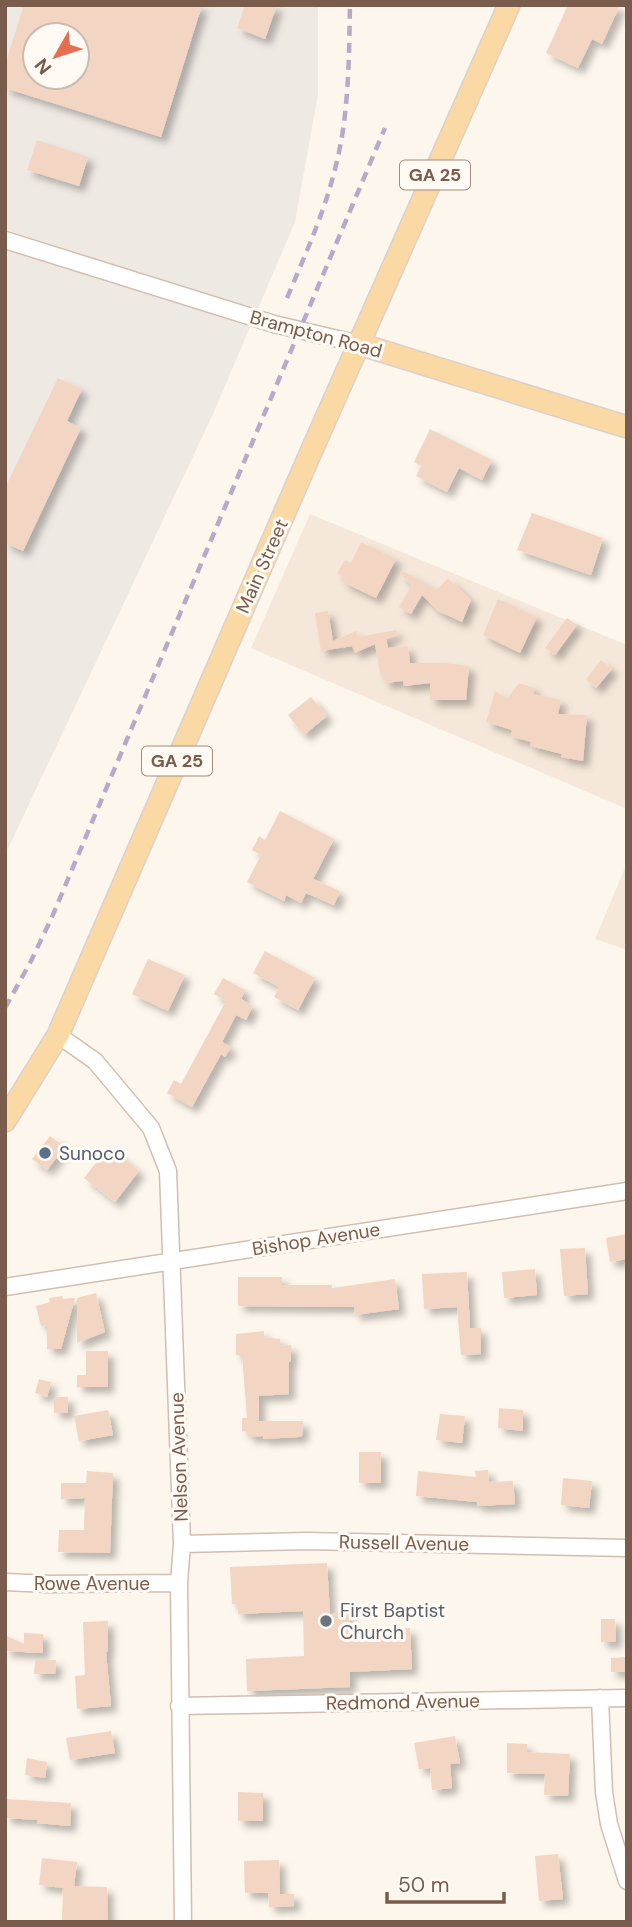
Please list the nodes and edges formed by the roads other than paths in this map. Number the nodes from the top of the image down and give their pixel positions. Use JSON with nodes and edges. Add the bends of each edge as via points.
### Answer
{"nodes":[{"id":1,"x":509,"y":5,"type":"edge"},
{"id":2,"x":5,"y":240,"type":"edge"},
{"id":3,"x":359,"y":344,"type":"junction"},
{"id":4,"x":627,"y":427,"type":"edge"},
{"id":5,"x":58,"y":1034,"type":"junction"},
{"id":6,"x":5,"y":1121,"type":"edge"},
{"id":7,"x":627,"y":1191,"type":"edge"},
{"id":8,"x":173,"y":1261,"type":"junction"},
{"id":9,"x":5,"y":1287,"type":"edge"},
{"id":10,"x":182,"y":1544,"type":"junction"},
{"id":11,"x":627,"y":1548,"type":"edge"},
{"id":12,"x":5,"y":1582,"type":"edge"},
{"id":13,"x":179,"y":1583,"type":"junction"},
{"id":14,"x":600,"y":1698,"type":"junction"},
{"id":15,"x":627,"y":1698,"type":"edge"},
{"id":16,"x":179,"y":1706,"type":"junction"},
{"id":17,"x":627,"y":1881,"type":"edge"},
{"id":18,"x":183,"y":1922,"type":"edge"}],
"edges":[{"from":1,"to":3,"type":"main road","name":"Main Street","number":"GA 25"},
{"from":2,"to":3,"type":"street","name":"Brampton Road","via":[[274,324]]},
{"from":3,"to":4,"type":"main road","name":"Brampton Road"},
{"from":3,"to":5,"type":"main road","name":"Main Street","number":"GA 25"},
{"from":5,"to":6,"type":"main road","name":"Main Street","number":"GA 25"},
{"from":5,"to":8,"type":"street","name":"Nelson Avenue","via":[[95,1061],[151,1128],[168,1171]]},
{"from":7,"to":8,"type":"street","name":"Bishop Avenue"},
{"from":8,"to":9,"type":"street","name":"Bishop Avenue"},
{"from":8,"to":10,"type":"street","name":"Nelson Avenue"},
{"from":10,"to":11,"type":"street","name":"Russell Avenue","via":[[307,1541]]},
{"from":10,"to":13,"type":"street","name":"Nelson Avenue"},
{"from":12,"to":13,"type":"street","name":"Rowe Avenue"},
{"from":13,"to":16,"type":"street","name":"Nelson Avenue"},
{"from":14,"to":15,"type":"street","name":"Redmond Avenue"},
{"from":14,"to":16,"type":"street","name":"Redmond Avenue"},
{"from":14,"to":17,"type":"street","via":[[604,1792]]},
{"from":16,"to":18,"type":"street","name":"Nelson Avenue"}]}
